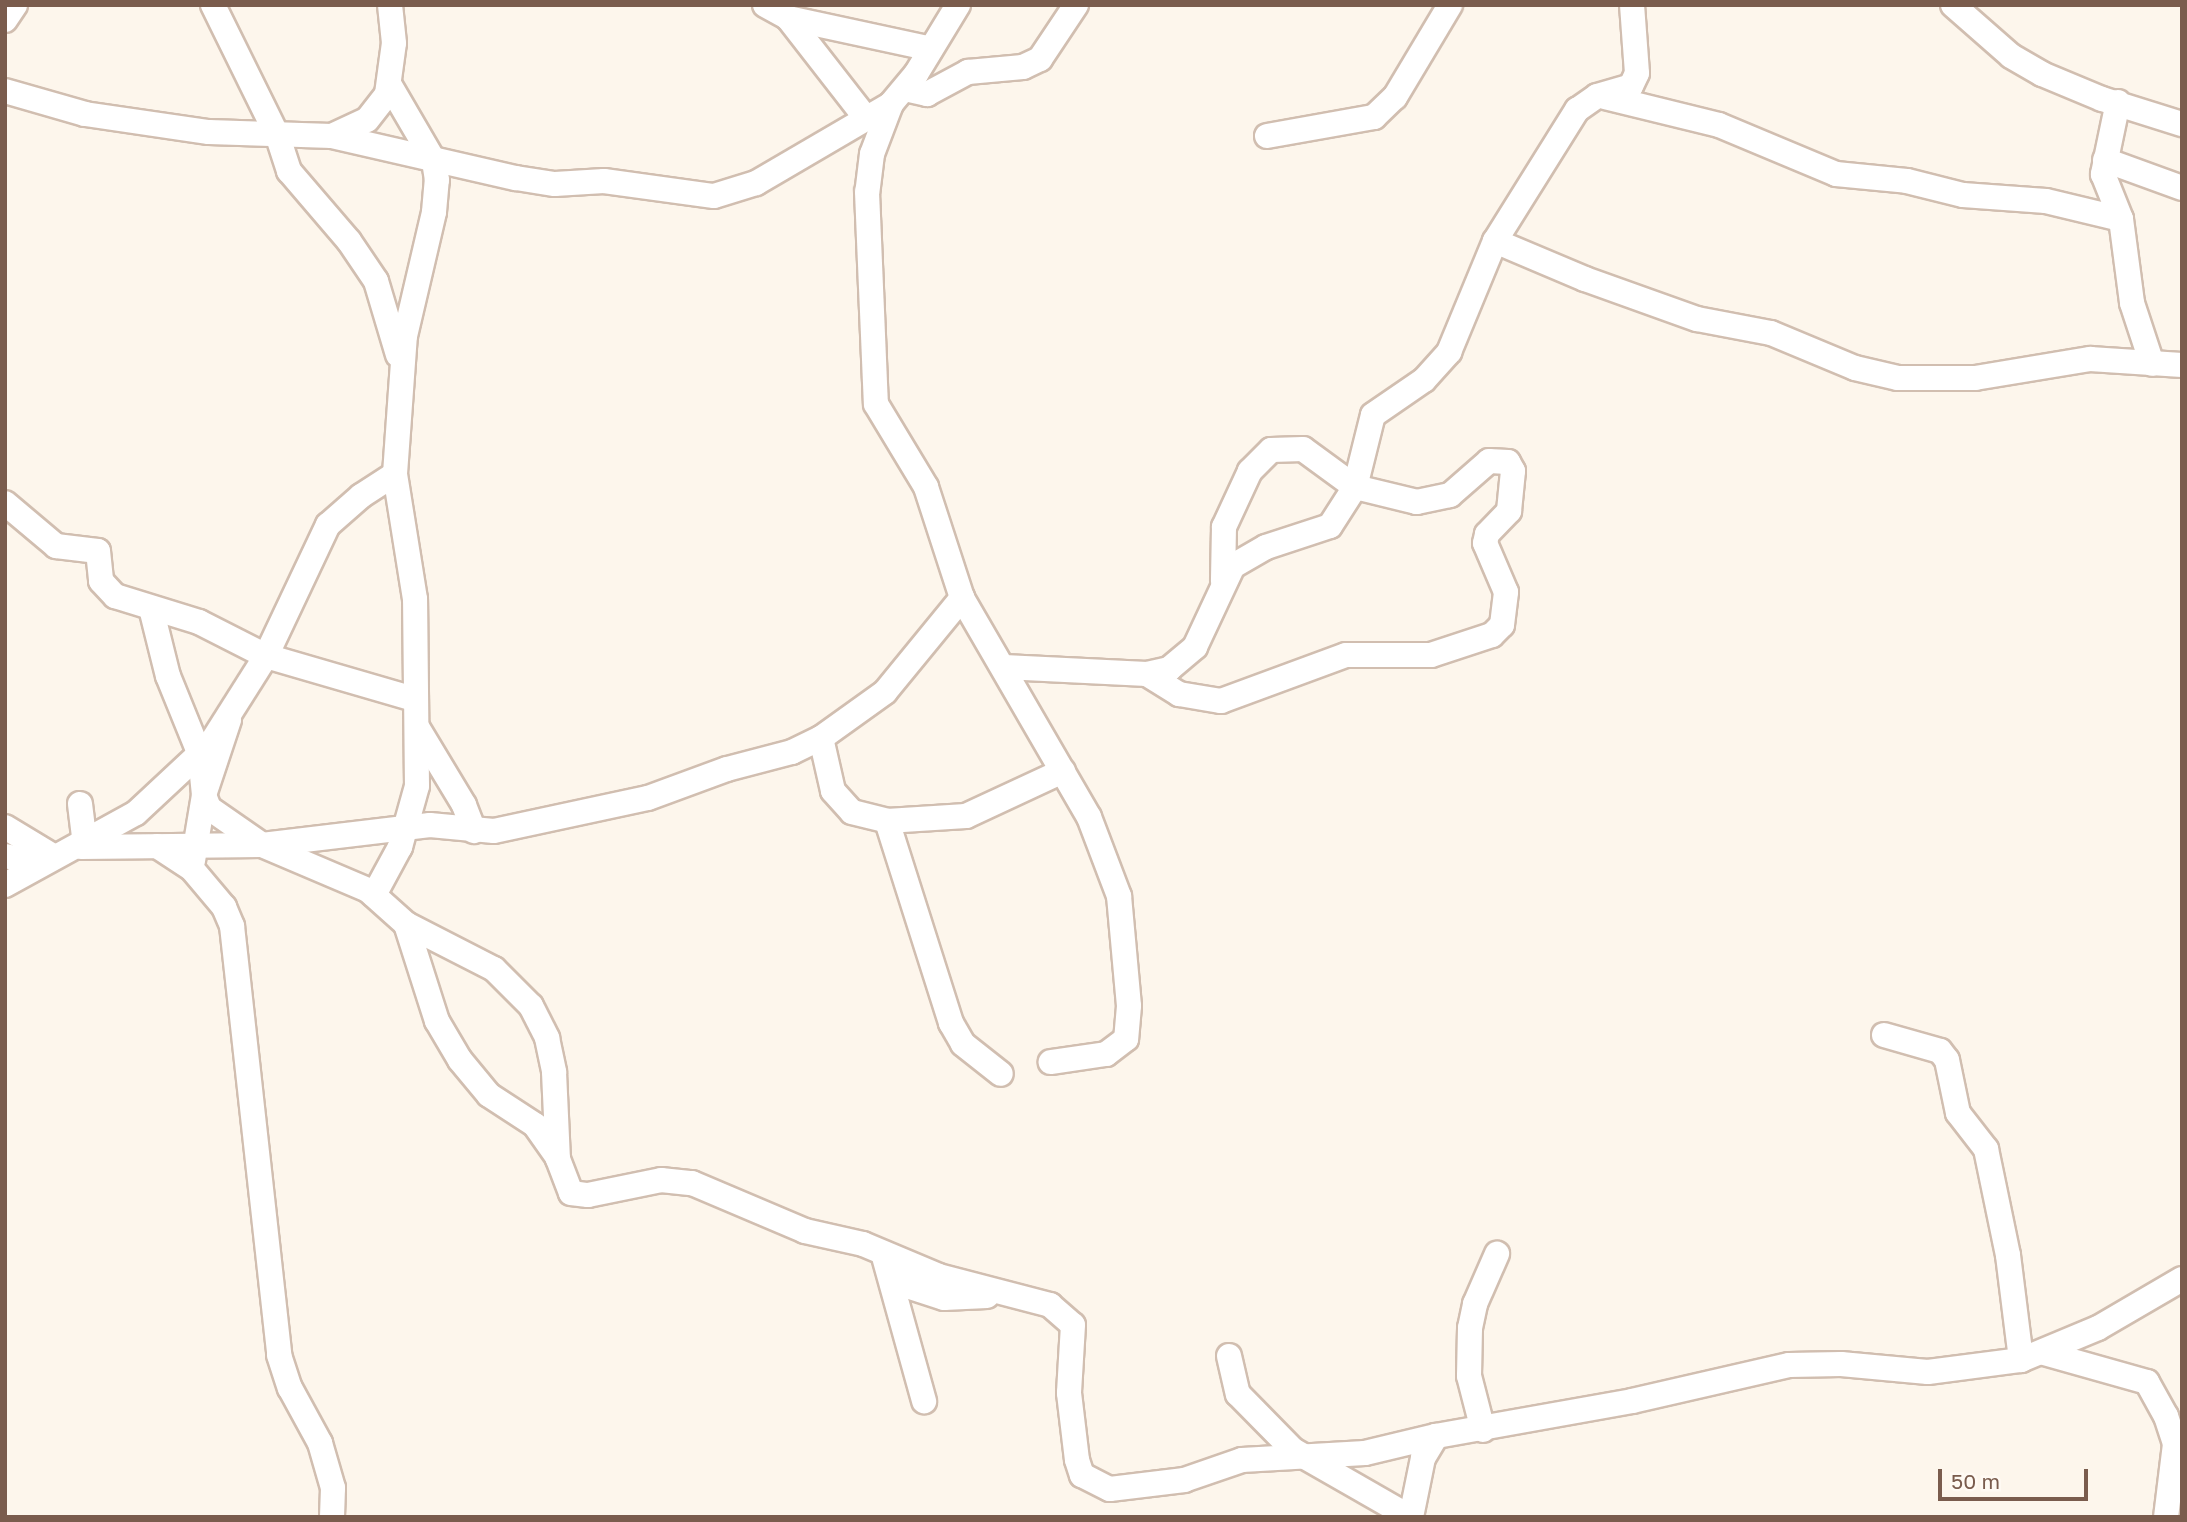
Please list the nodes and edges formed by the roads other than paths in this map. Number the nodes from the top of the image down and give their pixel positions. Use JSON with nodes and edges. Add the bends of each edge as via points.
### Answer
{"nodes":[{"id":1,"x":15,"y":5,"type":"edge"},
{"id":2,"x":213,"y":5,"type":"edge"},
{"id":3,"x":390,"y":5,"type":"edge"},
{"id":4,"x":765,"y":5,"type":"edge"},
{"id":5,"x":958,"y":5,"type":"edge"},
{"id":6,"x":1076,"y":5,"type":"edge"},
{"id":7,"x":1450,"y":5,"type":"edge"},
{"id":8,"x":1632,"y":5,"type":"edge"},
{"id":9,"x":1953,"y":5,"type":"edge"},
{"id":10,"x":788,"y":18,"type":"junction"},
{"id":11,"x":5,"y":20,"type":"edge"},
{"id":12,"x":931,"y":49,"type":"junction"},
{"id":13,"x":1637,"y":73,"type":"junction"},
{"id":14,"x":389,"y":84,"type":"junction"},
{"id":15,"x":5,"y":91,"type":"edge"},
{"id":16,"x":1597,"y":96,"type":"junction"},
{"id":17,"x":898,"y":97,"type":"junction"},
{"id":18,"x":2119,"y":102,"type":"junction"},
{"id":19,"x":1661,"y":110,"type":"junction"},
{"id":20,"x":865,"y":117,"type":"junction"},
{"id":21,"x":2182,"y":124,"type":"edge"},
{"id":22,"x":331,"y":136,"type":"junction"},
{"id":23,"x":1267,"y":136,"type":"dead end"},
{"id":24,"x":278,"y":137,"type":"junction"},
{"id":25,"x":434,"y":160,"type":"junction"},
{"id":26,"x":2105,"y":160,"type":"junction"},
{"id":27,"x":2182,"y":188,"type":"edge"},
{"id":28,"x":2122,"y":219,"type":"junction"},
{"id":29,"x":1495,"y":241,"type":"junction"},
{"id":30,"x":2152,"y":364,"type":"junction"},
{"id":31,"x":2182,"y":365,"type":"edge"},
{"id":32,"x":403,"y":373,"type":"junction"},
{"id":33,"x":395,"y":474,"type":"junction"},
{"id":34,"x":1355,"y":488,"type":"junction"},
{"id":35,"x":5,"y":503,"type":"edge"},
{"id":36,"x":1223,"y":581,"type":"junction"},
{"id":37,"x":962,"y":598,"type":"junction"},
{"id":38,"x":151,"y":608,"type":"junction"},
{"id":39,"x":266,"y":656,"type":"junction"},
{"id":40,"x":1004,"y":667,"type":"junction"},
{"id":41,"x":1147,"y":674,"type":"junction"},
{"id":42,"x":405,"y":697,"type":"junction"},
{"id":43,"x":229,"y":720,"type":"junction"},
{"id":44,"x":417,"y":727,"type":"junction"},
{"id":45,"x":821,"y":738,"type":"junction"},
{"id":46,"x":200,"y":755,"type":"junction"},
{"id":47,"x":1063,"y":771,"type":"junction"},
{"id":48,"x":204,"y":795,"type":"junction"},
{"id":49,"x":80,"y":804,"type":"dead end"},
{"id":50,"x":887,"y":821,"type":"junction"},
{"id":51,"x":5,"y":827,"type":"edge"},
{"id":52,"x":407,"y":829,"type":"junction"},
{"id":53,"x":474,"y":831,"type":"junction"},
{"id":54,"x":81,"y":845,"type":"junction"},
{"id":55,"x":262,"y":845,"type":"junction"},
{"id":56,"x":5,"y":856,"type":"edge"},
{"id":57,"x":193,"y":857,"type":"junction"},
{"id":58,"x":46,"y":860,"type":"junction"},
{"id":59,"x":5,"y":885,"type":"edge"},
{"id":60,"x":374,"y":895,"type":"junction"},
{"id":61,"x":406,"y":924,"type":"junction"},
{"id":62,"x":1884,"y":1035,"type":"dead end"},
{"id":63,"x":1051,"y":1062,"type":"dead end"},
{"id":64,"x":1001,"y":1074,"type":"dead end"},
{"id":65,"x":558,"y":1159,"type":"junction"},
{"id":66,"x":883,"y":1253,"type":"junction"},
{"id":67,"x":1497,"y":1254,"type":"dead end"},
{"id":68,"x":2182,"y":1279,"type":"edge"},
{"id":69,"x":892,"y":1281,"type":"junction"},
{"id":70,"x":1001,"y":1292,"type":"junction"},
{"id":71,"x":1229,"y":1356,"type":"dead end"},
{"id":72,"x":2032,"y":1357,"type":"junction"},
{"id":73,"x":924,"y":1401,"type":"dead end"},
{"id":74,"x":2174,"y":1418,"type":"edge"},
{"id":75,"x":1483,"y":1430,"type":"junction"},
{"id":76,"x":1436,"y":1436,"type":"junction"},
{"id":77,"x":1304,"y":1456,"type":"junction"},
{"id":78,"x":332,"y":1517,"type":"edge"},
{"id":79,"x":1410,"y":1517,"type":"edge"},
{"id":80,"x":2166,"y":1517,"type":"edge"}],
"edges":[{"from":1,"to":11,"type":"street"},
{"from":2,"to":24,"type":"street"},
{"from":3,"to":14,"type":"street","via":[[394,43]]},
{"from":4,"to":10,"type":"street"},
{"from":5,"to":12,"type":"street"},
{"from":6,"to":17,"type":"street","via":[[1052,45],[1031,63],[968,72],[927,94]]},
{"from":7,"to":23,"type":"street","via":[[1395,97],[1374,117]]},
{"from":8,"to":13,"type":"street"},
{"from":9,"to":18,"type":"street","via":[[2011,56],[2042,74]]},
{"from":10,"to":12,"type":"street"},
{"from":10,"to":20,"type":"street"},
{"from":12,"to":17,"type":"street"},
{"from":13,"to":16,"type":"street","via":[[1624,91]]},
{"from":13,"to":19,"type":"street"},
{"from":14,"to":22,"type":"street","via":[[376,112],[356,128]]},
{"from":14,"to":25,"type":"street"},
{"from":15,"to":24,"type":"street","via":[[85,114]]},
{"from":16,"to":19,"type":"street"},
{"from":16,"to":29,"type":"street","via":[[1577,110]]},
{"from":17,"to":20,"type":"street"},
{"from":17,"to":37,"type":"street","via":[[872,153],[867,192],[876,404],[926,487]]},
{"from":18,"to":21,"type":"street"},
{"from":18,"to":26,"type":"street"},
{"from":19,"to":28,"type":"street","via":[[1719,125],[1836,174],[1907,181],[1963,195],[2046,201]]},
{"from":20,"to":25,"type":"street","via":[[756,183],[720,195],[604,181],[555,184]]},
{"from":22,"to":24,"type":"street"},
{"from":22,"to":25,"type":"street"},
{"from":24,"to":32,"type":"street","via":[[302,191],[349,241],[376,281]]},
{"from":25,"to":32,"type":"street","via":[[434,212],[408,323]]},
{"from":26,"to":27,"type":"street"},
{"from":26,"to":28,"type":"street","via":[[2103,174]]},
{"from":28,"to":30,"type":"street","via":[[2132,303]]},
{"from":29,"to":30,"type":"street","via":[[1680,313],[1717,325],[1765,331],[1855,368],[1898,378],[1965,379],[2090,359]]},
{"from":29,"to":34,"type":"street","via":[[1449,352],[1424,380],[1373,415]]},
{"from":30,"to":31,"type":"street"},
{"from":32,"to":33,"type":"street"},
{"from":33,"to":39,"type":"street","via":[[328,525]]},
{"from":33,"to":42,"type":"street","via":[[415,599]]},
{"from":34,"to":36,"type":"street","via":[[1330,526],[1247,556]]},
{"from":34,"to":36,"type":"street","via":[[1303,449],[1271,450],[1250,471],[1224,527]]},
{"from":34,"to":41,"type":"street","via":[[1390,498],[1435,501],[1450,495],[1489,461],[1508,463],[1514,488],[1509,511],[1487,534],[1485,544],[1506,592],[1502,625],[1492,635],[1431,655],[1346,655],[1221,701],[1179,694]]},
{"from":35,"to":38,"type":"street","via":[[50,543],[98,551],[104,588]]},
{"from":36,"to":41,"type":"street","via":[[1195,647],[1169,669]]},
{"from":37,"to":40,"type":"street"},
{"from":37,"to":45,"type":"street","via":[[885,692]]},
{"from":38,"to":39,"type":"street","via":[[199,622]]},
{"from":38,"to":46,"type":"street","via":[[168,676]]},
{"from":39,"to":42,"type":"street"},
{"from":39,"to":43,"type":"street"},
{"from":40,"to":41,"type":"street"},
{"from":40,"to":47,"type":"street"},
{"from":42,"to":44,"type":"street"},
{"from":43,"to":46,"type":"street"},
{"from":43,"to":48,"type":"street"},
{"from":44,"to":52,"type":"street","via":[[417,786]]},
{"from":44,"to":53,"type":"street","via":[[464,805]]},
{"from":45,"to":50,"type":"street","via":[[833,792],[852,812]]},
{"from":45,"to":53,"type":"street","via":[[792,752],[727,769],[648,798],[510,830]]},
{"from":46,"to":48,"type":"street"},
{"from":46,"to":54,"type":"street","via":[[135,813]]},
{"from":47,"to":50,"type":"street","via":[[966,816]]},
{"from":47,"to":63,"type":"street","via":[[1106,853],[1119,896],[1129,1006],[1121,1046],[1106,1054]]},
{"from":48,"to":55,"type":"street","via":[[209,808],[228,825]]},
{"from":48,"to":57,"type":"street"},
{"from":49,"to":54,"type":"street"},
{"from":50,"to":64,"type":"street","via":[[951,1023],[962,1044]]},
{"from":51,"to":58,"type":"street"},
{"from":52,"to":53,"type":"street","via":[[436,825]]},
{"from":52,"to":55,"type":"street"},
{"from":52,"to":60,"type":"street"},
{"from":54,"to":57,"type":"street","via":[[158,846]]},
{"from":54,"to":58,"type":"street"},
{"from":55,"to":57,"type":"street"},
{"from":55,"to":60,"type":"street","via":[[328,870]]},
{"from":56,"to":58,"type":"street"},
{"from":57,"to":78,"type":"street","via":[[232,926],[279,1355],[289,1388],[320,1443],[333,1488]]},
{"from":58,"to":59,"type":"street"},
{"from":60,"to":61,"type":"street"},
{"from":61,"to":65,"type":"street","via":[[437,1021],[460,1060],[489,1095],[535,1125]]},
{"from":61,"to":65,"type":"street","via":[[478,959],[531,1006],[547,1038],[554,1072]]},
{"from":62,"to":72,"type":"street","via":[[1940,1051],[1947,1060],[1958,1113],[1986,1149]]},
{"from":65,"to":66,"type":"street","via":[[571,1193],[588,1195],[661,1180],[692,1183],[764,1216]]},
{"from":66,"to":69,"type":"street"},
{"from":66,"to":70,"type":"street","via":[[939,1276]]},
{"from":67,"to":75,"type":"street","via":[[1470,1328],[1469,1376]]},
{"from":68,"to":72,"type":"street"},
{"from":69,"to":70,"type":"street","via":[[954,1298]]},
{"from":69,"to":73,"type":"street"},
{"from":70,"to":77,"type":"street","via":[[1050,1306],[1073,1325],[1072,1438],[1082,1475],[1094,1485],[1132,1489],[1184,1480],[1242,1460]]},
{"from":71,"to":77,"type":"street","via":[[1238,1394]]},
{"from":72,"to":74,"type":"street","via":[[2136,1377]]},
{"from":72,"to":75,"type":"street","via":[[1928,1372],[1789,1365]]},
{"from":74,"to":80,"type":"street"},
{"from":75,"to":76,"type":"street"},
{"from":76,"to":77,"type":"street","via":[[1366,1453]]},
{"from":76,"to":79,"type":"street","via":[[1423,1458]]},
{"from":77,"to":79,"type":"street"}]}
